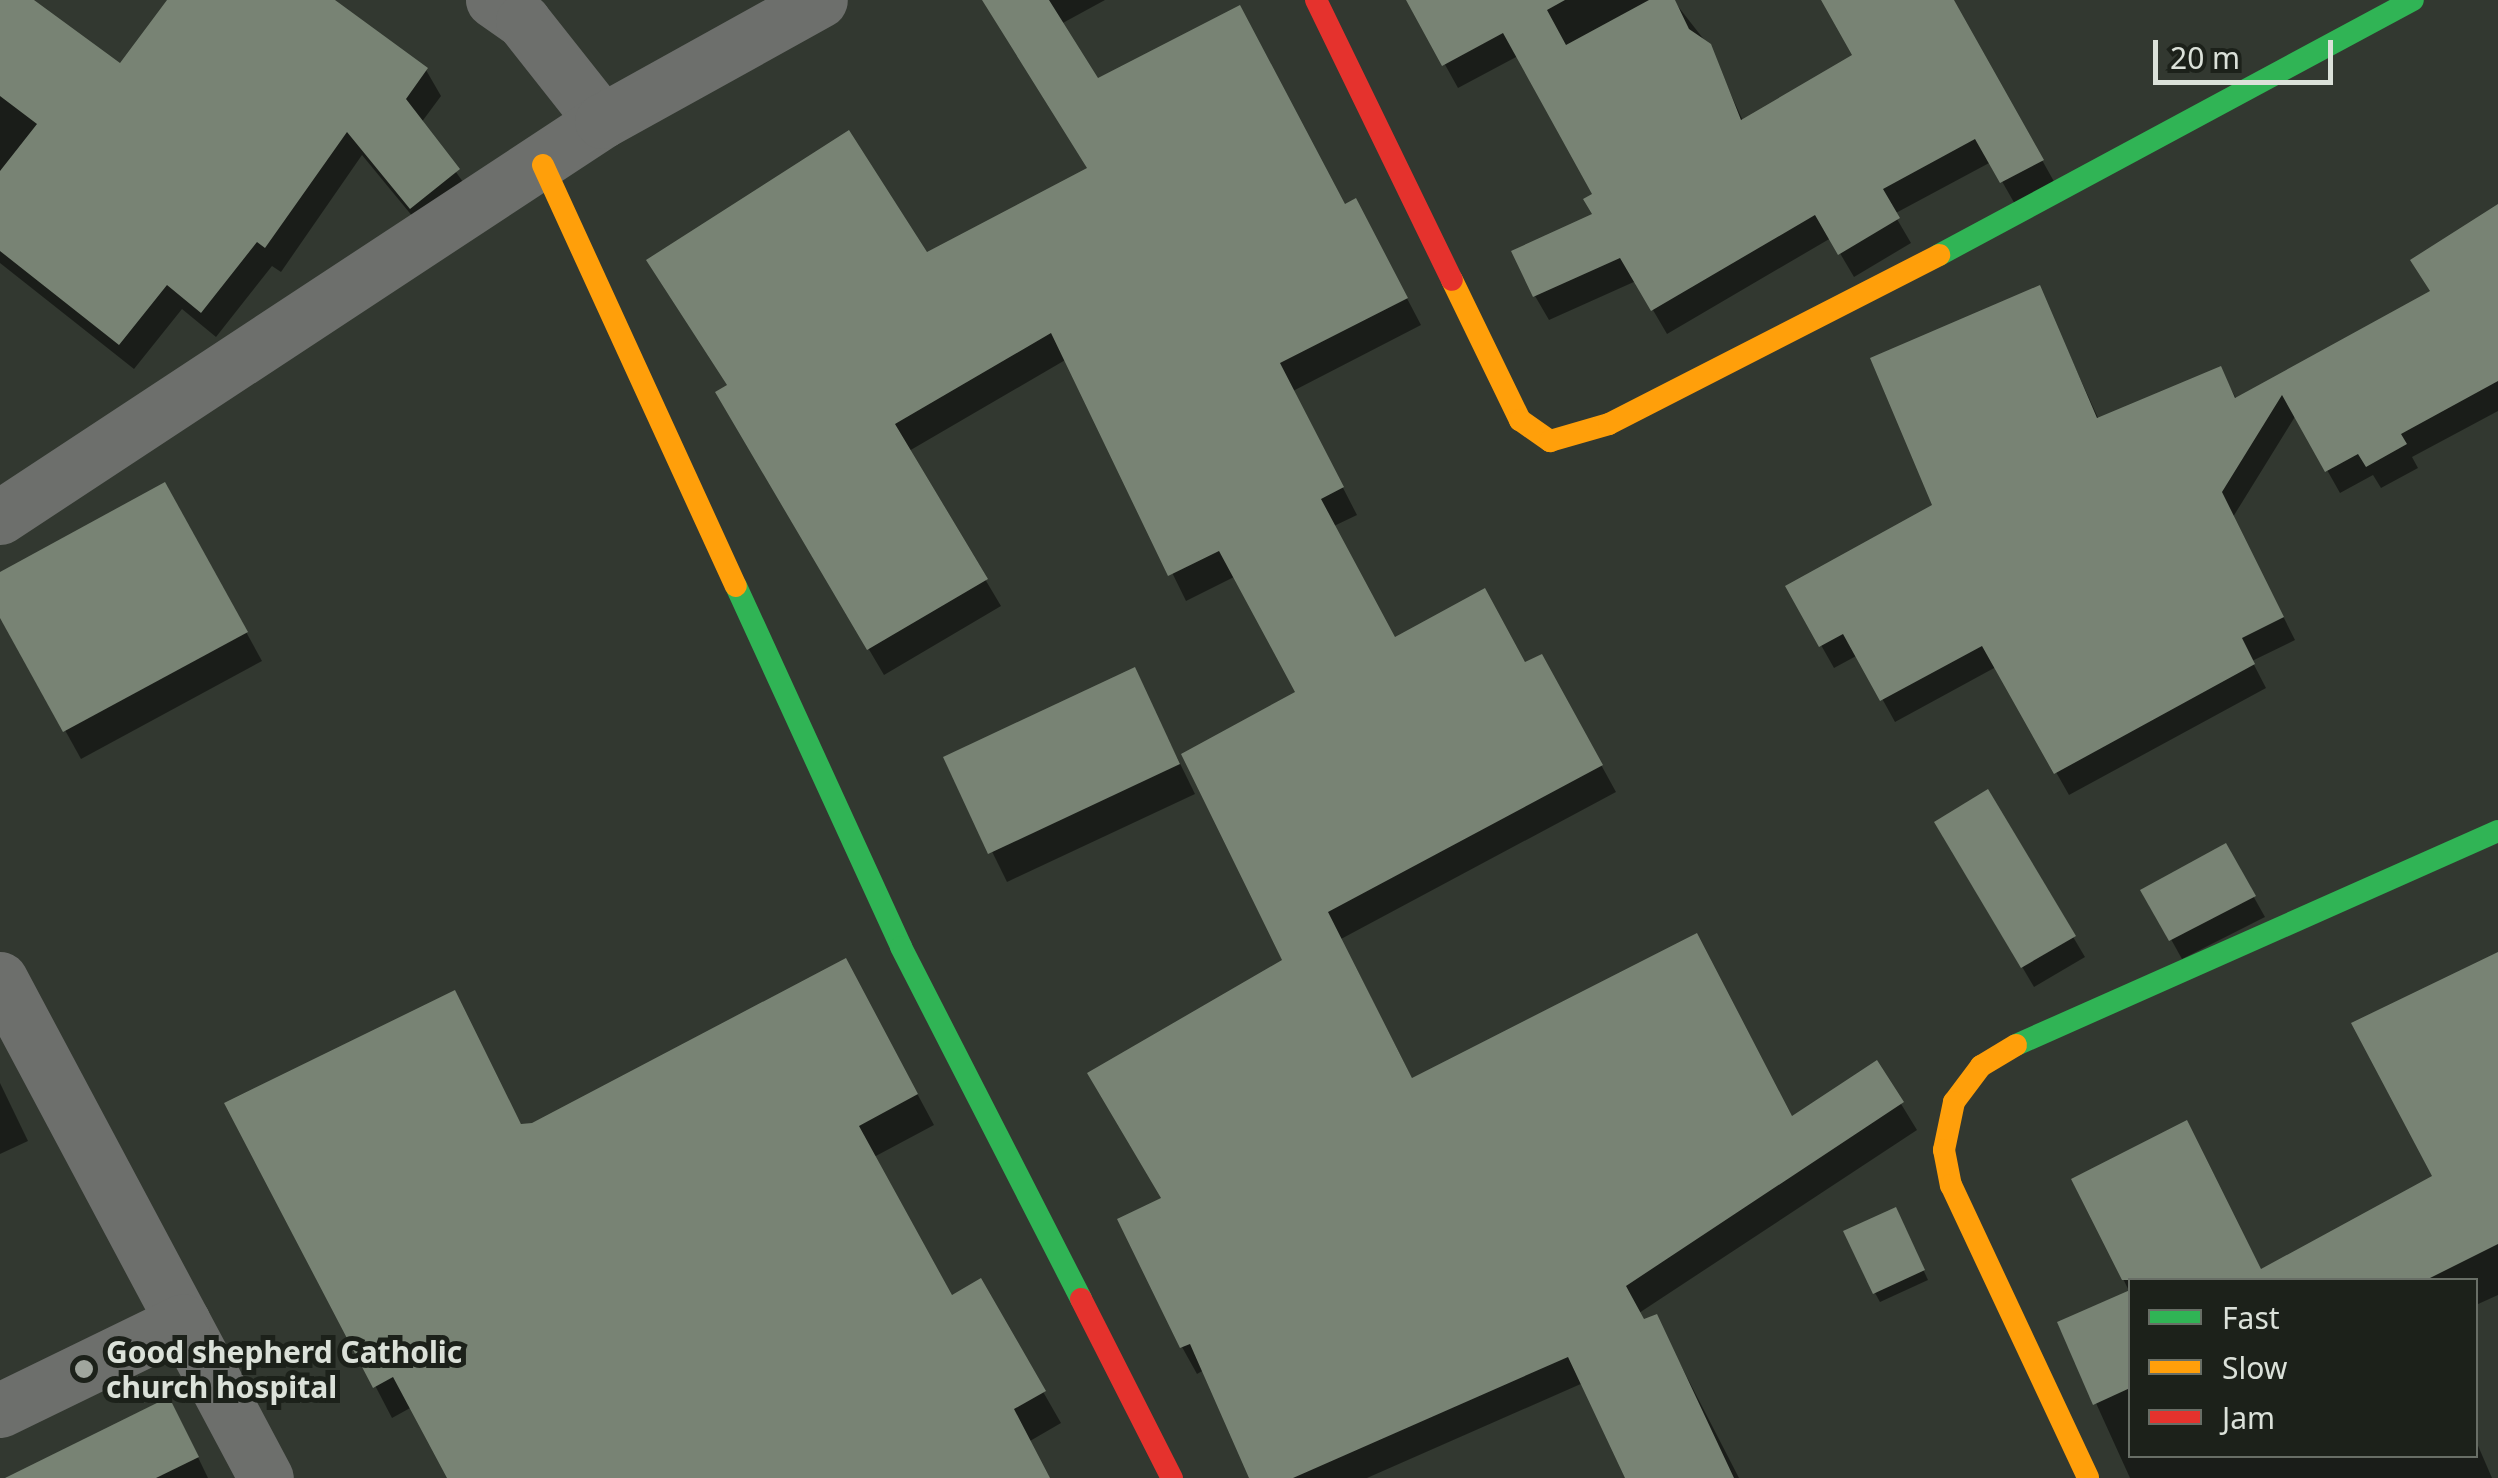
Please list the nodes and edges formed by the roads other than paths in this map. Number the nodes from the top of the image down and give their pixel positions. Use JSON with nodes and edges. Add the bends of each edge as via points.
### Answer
{"nodes":[{"id":1,"x":492,"y":0,"type":"edge"},
{"id":2,"x":820,"y":0,"type":"edge"},
{"id":3,"x":1316,"y":0,"type":"edge"},
{"id":4,"x":2413,"y":0,"type":"edge"},
{"id":5,"x":602,"y":121,"type":"junction"},
{"id":6,"x":543,"y":165,"type":"junction"},
{"id":7,"x":0,"y":518,"type":"edge"},
{"id":8,"x":2498,"y":831,"type":"edge"},
{"id":9,"x":0,"y":980,"type":"edge"},
{"id":10,"x":183,"y":1321,"type":"junction"},
{"id":11,"x":0,"y":1410,"type":"edge"},
{"id":12,"x":266,"y":1478,"type":"edge"},
{"id":13,"x":1172,"y":1478,"type":"edge"},
{"id":14,"x":2088,"y":1478,"type":"edge"}],
"edges":[{"from":1,"to":5,"type":"street","via":[[523,21]]},
{"from":2,"to":5,"type":"street"},
{"from":3,"to":4,"type":"street","via":[[1520,420],[1550,441],[1609,424],[2037,206]]},
{"from":5,"to":6,"type":"street"},
{"from":6,"to":7,"type":"street"},
{"from":6,"to":13,"type":"street","via":[[902,947]]},
{"from":8,"to":14,"type":"street","via":[[2035,1033],[1981,1066],[1954,1102],[1944,1150],[1951,1186]]},
{"from":9,"to":10,"type":"street"},
{"from":10,"to":11,"type":"street"},
{"from":10,"to":12,"type":"street"}]}
